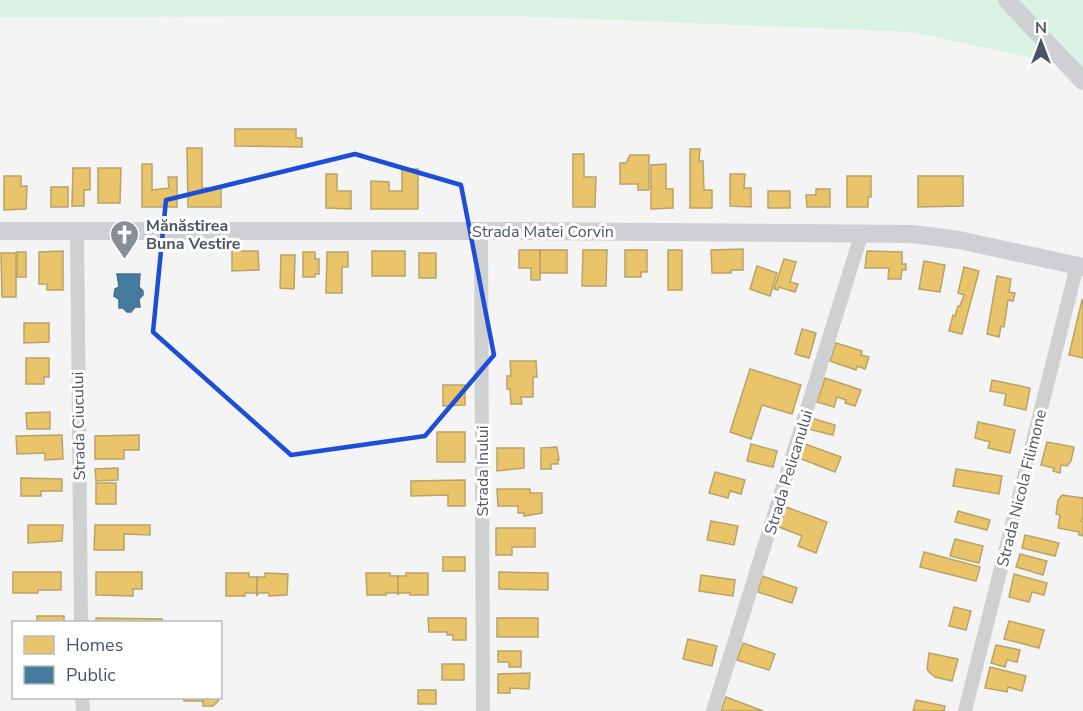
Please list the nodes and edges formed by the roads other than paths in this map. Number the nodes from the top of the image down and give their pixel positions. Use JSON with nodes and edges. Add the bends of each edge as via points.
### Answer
{"nodes":[{"id":1,"x":1007,"y":0,"type":"edge"},
{"id":2,"x":1083,"y":81,"type":"edge"},
{"id":3,"x":77,"y":230,"type":"junction"},
{"id":4,"x":0,"y":231,"type":"edge"},
{"id":5,"x":481,"y":231,"type":"junction"},
{"id":6,"x":862,"y":232,"type":"junction"},
{"id":7,"x":1080,"y":266,"type":"edge"},
{"id":8,"x":81,"y":621,"type":"edge"},
{"id":9,"x":483,"y":711,"type":"edge"},
{"id":10,"x":713,"y":711,"type":"edge"},
{"id":11,"x":965,"y":711,"type":"edge"}],
"edges":[{"from":1,"to":2,"type":"main road"},
{"from":3,"to":4,"type":"main road","name":"Strada Matei Corvin"},
{"from":3,"to":5,"type":"main road","name":"Strada Matei Corvin"},
{"from":3,"to":8,"type":"street","name":"Strada Ciucului"},
{"from":5,"to":6,"type":"main road","name":"Strada Matei Corvin"},
{"from":5,"to":9,"type":"street","name":"Strada Inului"},
{"from":6,"to":7,"type":"main road","name":"Strada Matei Corvin","via":[[941,237]]},
{"from":6,"to":10,"type":"street","name":"Strada Pelicanului"},
{"from":7,"to":11,"type":"street","name":"Strada Nicola Filimone"}]}
